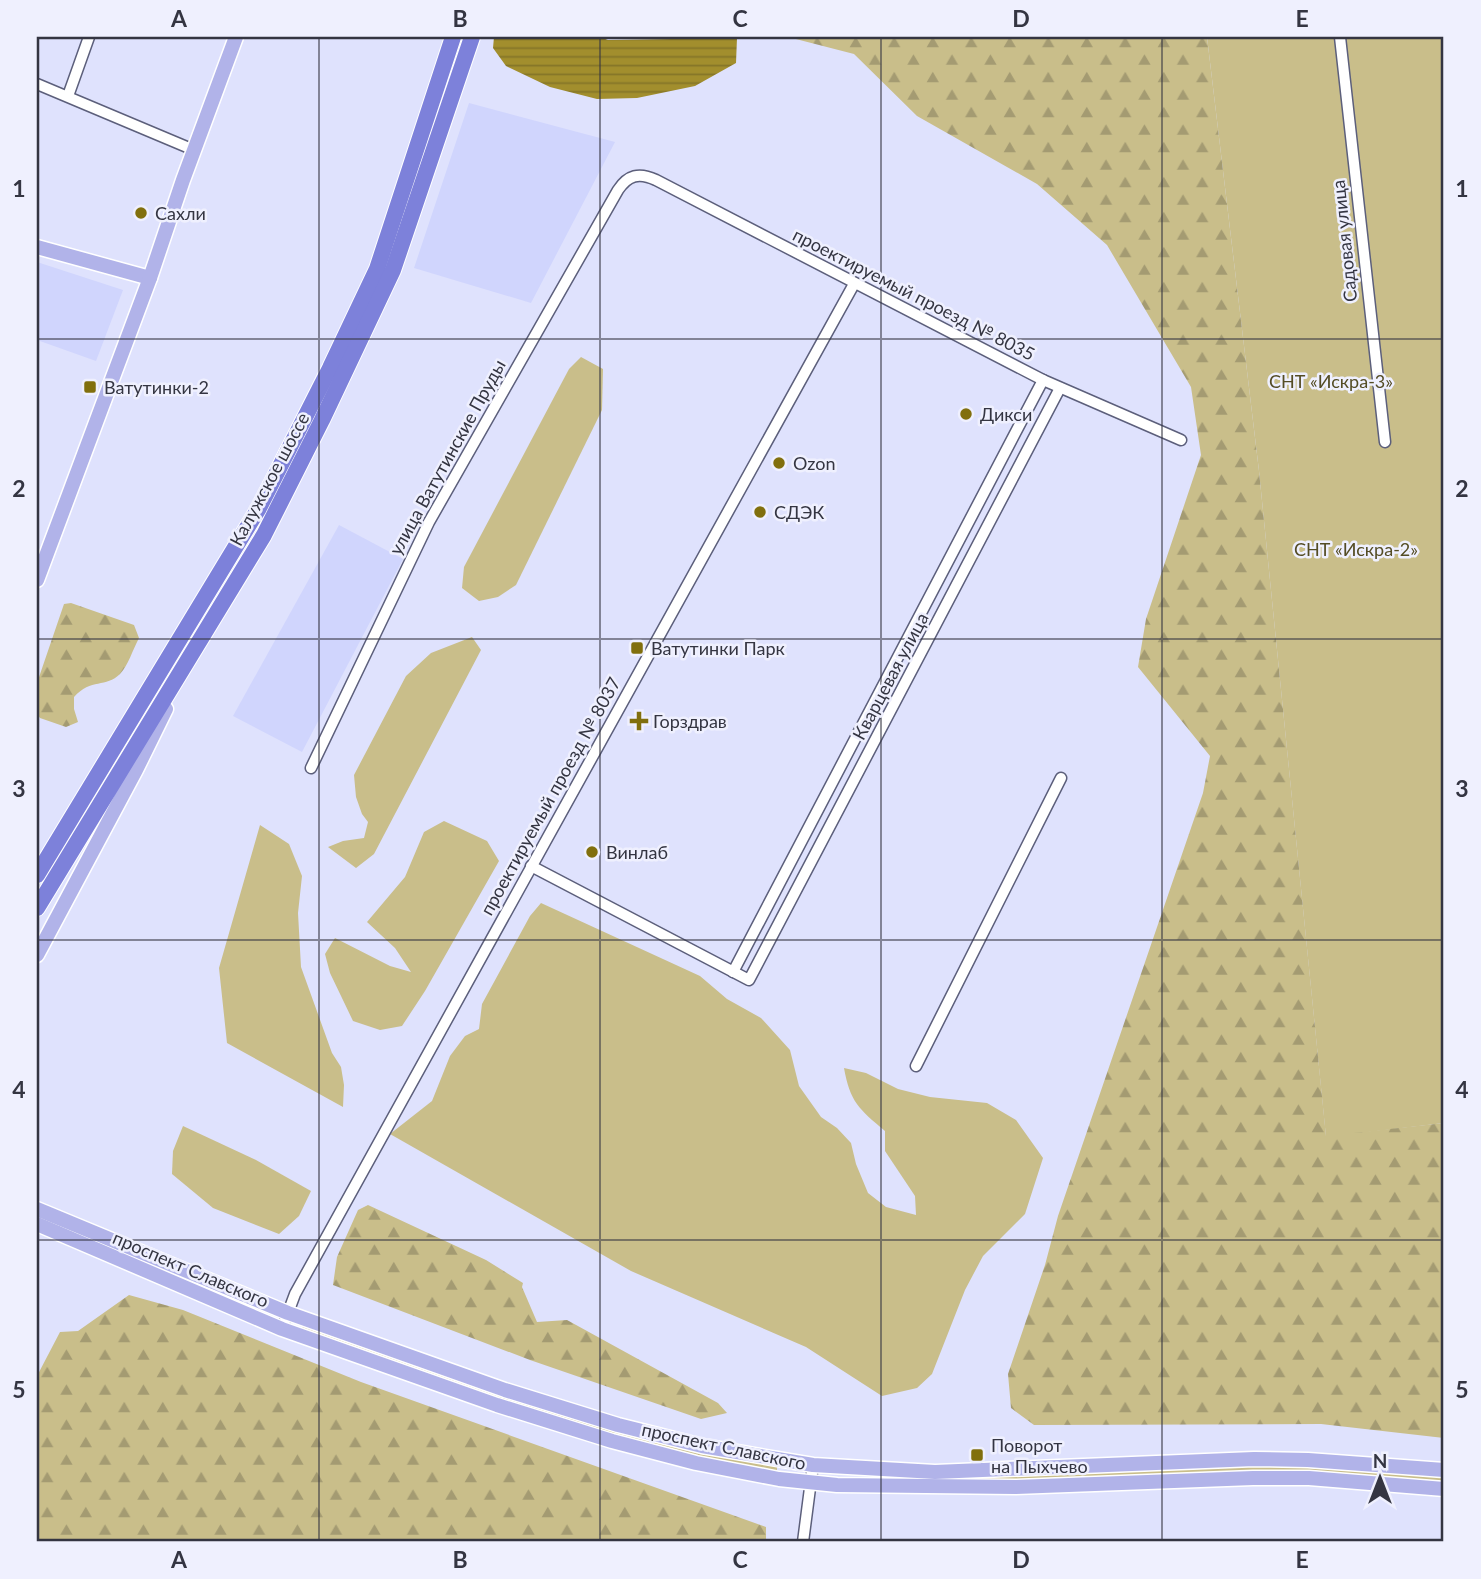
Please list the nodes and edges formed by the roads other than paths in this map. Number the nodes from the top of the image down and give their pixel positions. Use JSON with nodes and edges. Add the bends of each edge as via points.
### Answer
{"nodes":[{"id":1,"x":89,"y":37,"type":"edge"},
{"id":2,"x":236,"y":37,"type":"edge"},
{"id":3,"x":453,"y":37,"type":"edge"},
{"id":4,"x":472,"y":37,"type":"edge"},
{"id":5,"x":1340,"y":37,"type":"edge"},
{"id":6,"x":37,"y":84,"type":"edge"},
{"id":7,"x":68,"y":96,"type":"junction"},
{"id":8,"x":194,"y":150,"type":"junction"},
{"id":9,"x":635,"y":175,"type":"joint"},
{"id":10,"x":37,"y":247,"type":"edge"},
{"id":11,"x":150,"y":278,"type":"junction"},
{"id":12,"x":854,"y":284,"type":"junction"},
{"id":13,"x":1043,"y":380,"type":"junction"},
{"id":14,"x":1060,"y":387,"type":"junction"},
{"id":15,"x":1181,"y":440,"type":"dead end"},
{"id":16,"x":1385,"y":442,"type":"dead end"},
{"id":17,"x":37,"y":580,"type":"edge"},
{"id":18,"x":192,"y":655,"type":"junction"},
{"id":19,"x":311,"y":768,"type":"dead end"},
{"id":20,"x":1061,"y":778,"type":"dead end"},
{"id":21,"x":531,"y":866,"type":"junction"},
{"id":22,"x":37,"y":875,"type":"edge"},
{"id":23,"x":37,"y":908,"type":"edge"},
{"id":24,"x":37,"y":955,"type":"edge"},
{"id":25,"x":733,"y":972,"type":"junction"},
{"id":26,"x":916,"y":1066,"type":"dead end"},
{"id":27,"x":37,"y":1209,"type":"edge"},
{"id":28,"x":37,"y":1224,"type":"edge"},
{"id":29,"x":288,"y":1313,"type":"junction"},
{"id":30,"x":282,"y":1329,"type":"junction"},
{"id":31,"x":813,"y":1465,"type":"junction"},
{"id":32,"x":1444,"y":1470,"type":"edge"},
{"id":33,"x":779,"y":1479,"type":"junction"},
{"id":34,"x":811,"y":1484,"type":"junction"},
{"id":35,"x":837,"y":1485,"type":"junction"},
{"id":36,"x":1444,"y":1489,"type":"edge"},
{"id":37,"x":807,"y":1513,"type":"junction"},
{"id":38,"x":803,"y":1542,"type":"edge"}],
"edges":[{"from":1,"to":7,"type":"street"},
{"from":2,"to":8,"type":"main road"},
{"from":3,"to":22,"type":"highway","name":"Калужское шоссе","via":[[377,269],[330,368],[259,508]]},
{"from":4,"to":18,"type":"highway","name":"Калужское шоссе","via":[[393,270],[264,535]]},
{"from":5,"to":16,"type":"street","name":"Садовая улица"},
{"from":6,"to":7,"type":"street"},
{"from":7,"to":8,"type":"street"},
{"from":8,"to":11,"type":"main road"},
{"from":9,"to":12,"type":"street","name":"проектируемый проезд № 8035","via":[[656,180]]},
{"from":9,"to":19,"type":"street","name":"улица Ватутинские Пруды","via":[[618,190],[429,522]]},
{"from":10,"to":11,"type":"main road"},
{"from":11,"to":17,"type":"main road"},
{"from":12,"to":13,"type":"street","name":"проектируемый проезд № 8035"},
{"from":12,"to":21,"type":"street","name":"проектируемый проезд № 8037"},
{"from":13,"to":14,"type":"street","name":"проектируемый проезд № 8035"},
{"from":13,"to":25,"type":"street","name":"Кварцевая улица"},
{"from":14,"to":15,"type":"street","name":"проектируемый проезд № 8035"},
{"from":14,"to":25,"type":"street","name":"Кварцевая улица","via":[[750,980]]},
{"from":18,"to":23,"type":"highway","name":"Калужское шоссе"},
{"from":18,"to":24,"type":"main road"},
{"from":20,"to":26,"type":"street"},
{"from":21,"to":25,"type":"street"},
{"from":21,"to":29,"type":"street","name":"проектируемый проезд № 8037"},
{"from":27,"to":29,"type":"main road","name":"проспект Славского"},
{"from":28,"to":30,"type":"main road","name":"проспект Славского"},
{"from":29,"to":30,"type":"street","name":"проектируемый проезд № 8037"},
{"from":29,"to":31,"type":"main road","name":"проспект Славского","via":[[618,1425],[702,1446]]},
{"from":30,"to":33,"type":"main road","name":"проспект Славского","via":[[612,1441]]},
{"from":31,"to":32,"type":"main road","name":"проспект Славского","via":[[935,1472],[1254,1459]]},
{"from":31,"to":34,"type":"street"},
{"from":33,"to":34,"type":"main road","name":"проспект Славского"},
{"from":33,"to":37,"type":"street","via":[[798,1488]]},
{"from":34,"to":35,"type":"main road","name":"проспект Славского"},
{"from":34,"to":37,"type":"street"},
{"from":35,"to":36,"type":"main road","name":"проспект Славского","via":[[1015,1487],[1309,1478]]},
{"from":35,"to":37,"type":"street","via":[[815,1494]]},
{"from":37,"to":38,"type":"street"}]}
